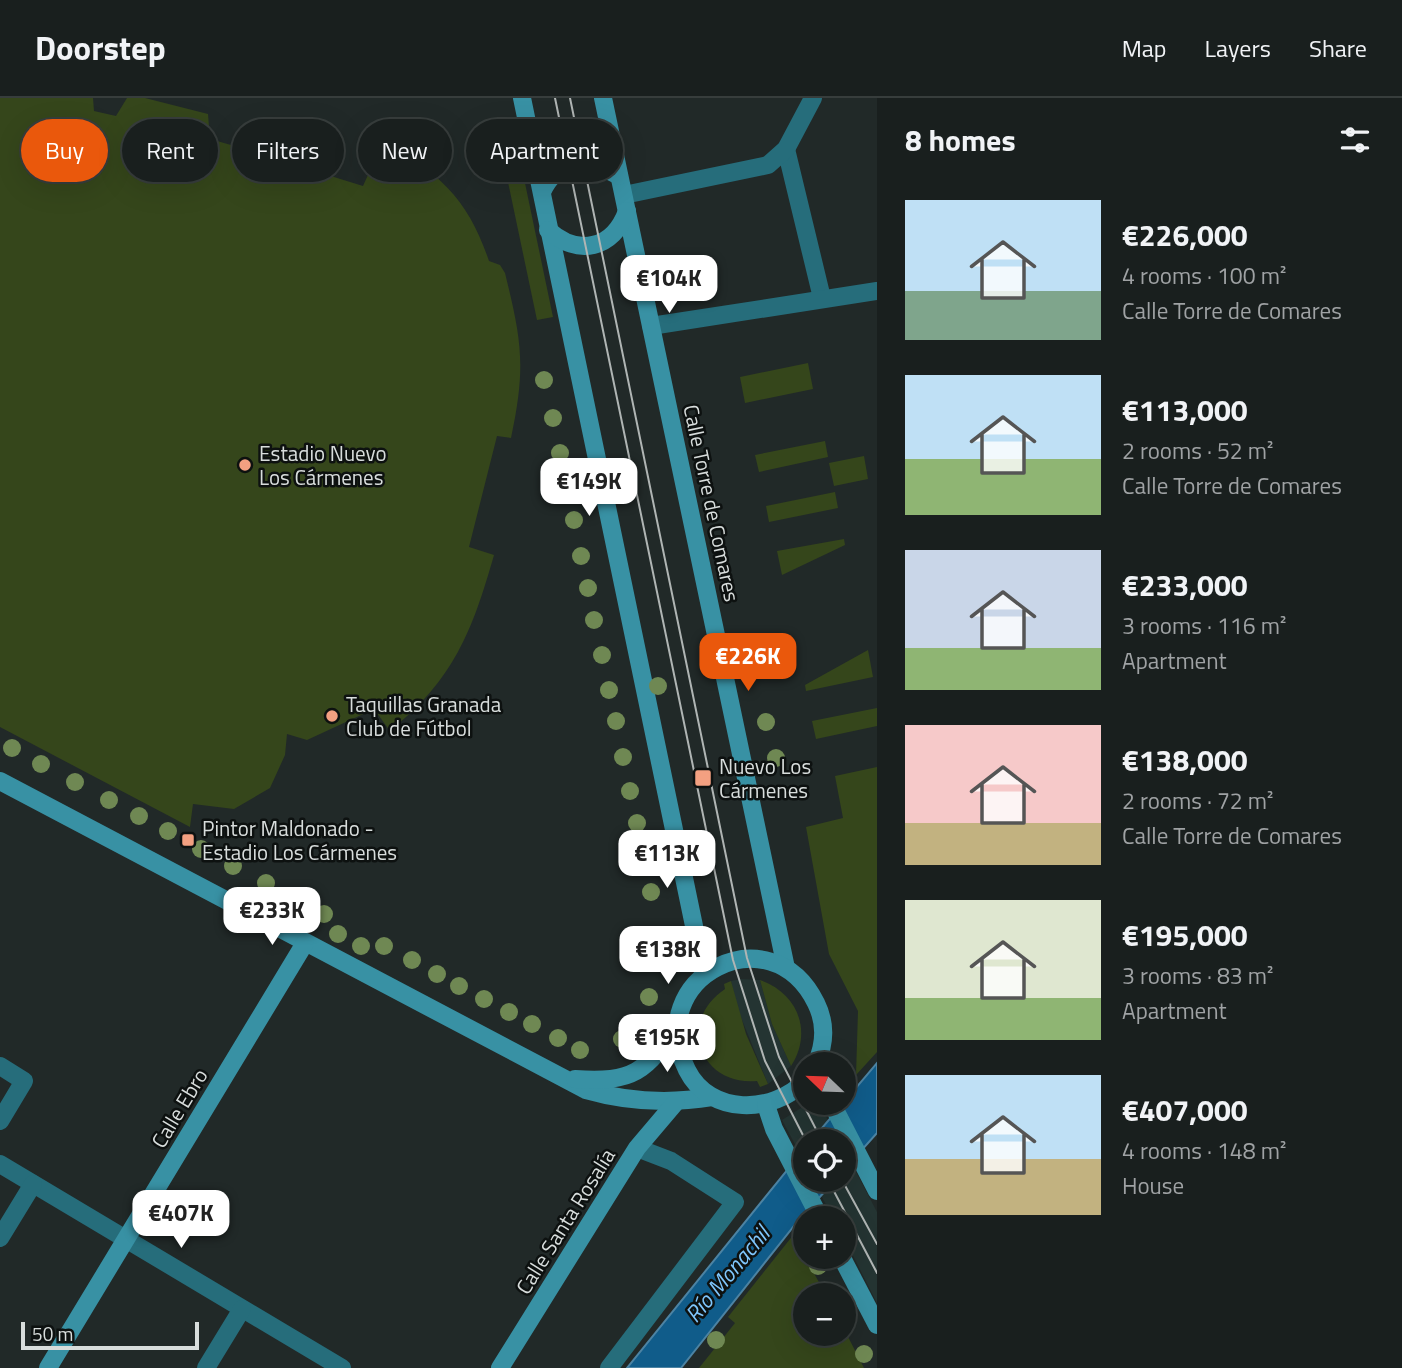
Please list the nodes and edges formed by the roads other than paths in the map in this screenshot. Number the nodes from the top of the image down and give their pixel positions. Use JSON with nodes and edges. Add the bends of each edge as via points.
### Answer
{"nodes":[{"id":1,"x":522,"y":98,"type":"edge"},
{"id":2,"x":603,"y":98,"type":"edge"},
{"id":3,"x":813,"y":98,"type":"edge"},
{"id":4,"x":607,"y":119,"type":"edge"},
{"id":5,"x":786,"y":149,"type":"junction"},
{"id":6,"x":549,"y":182,"type":"edge"},
{"id":7,"x":621,"y":182,"type":"edge"},
{"id":8,"x":542,"y":192,"type":"junction"},
{"id":9,"x":626,"y":203,"type":"junction"},
{"id":10,"x":548,"y":230,"type":"junction"},
{"id":11,"x":877,"y":291,"type":"edge"},
{"id":12,"x":822,"y":298,"type":"junction"},
{"id":13,"x":651,"y":326,"type":"junction"},
{"id":14,"x":0,"y":781,"type":"edge"},
{"id":15,"x":305,"y":943,"type":"junction"},
{"id":16,"x":786,"y":968,"type":"junction"},
{"id":17,"x":704,"y":974,"type":"junction"},
{"id":18,"x":676,"y":1024,"type":"junction"},
{"id":19,"x":819,"y":1052,"type":"edge"},
{"id":20,"x":0,"y":1066,"type":"edge"},
{"id":21,"x":561,"y":1078,"type":"junction"},
{"id":22,"x":793,"y":1091,"type":"edge"},
{"id":23,"x":712,"y":1097,"type":"junction"},
{"id":24,"x":676,"y":1102,"type":"junction"},
{"id":25,"x":766,"y":1105,"type":"junction"},
{"id":26,"x":838,"y":1115,"type":"edge"},
{"id":27,"x":0,"y":1121,"type":"edge"},
{"id":28,"x":645,"y":1150,"type":"dead end"},
{"id":29,"x":0,"y":1164,"type":"edge"},
{"id":30,"x":33,"y":1184,"type":"junction"},
{"id":31,"x":877,"y":1191,"type":"edge"},
{"id":32,"x":814,"y":1206,"type":"edge"},
{"id":33,"x":0,"y":1238,"type":"edge"},
{"id":34,"x":126,"y":1240,"type":"junction"},
{"id":35,"x":848,"y":1269,"type":"edge"},
{"id":36,"x":242,"y":1309,"type":"junction"},
{"id":37,"x":877,"y":1325,"type":"edge"},
{"id":38,"x":48,"y":1368,"type":"edge"},
{"id":39,"x":206,"y":1368,"type":"edge"},
{"id":40,"x":342,"y":1368,"type":"edge"},
{"id":41,"x":500,"y":1368,"type":"edge"},
{"id":42,"x":609,"y":1368,"type":"edge"}],
"edges":[{"from":1,"to":8,"type":"main road"},
{"from":2,"to":4,"type":"main road"},
{"from":3,"to":5,"type":"street"},
{"from":5,"to":9,"type":"street","via":[[768,165]]},
{"from":5,"to":12,"type":"street"},
{"from":6,"to":8,"type":"main road"},
{"from":7,"to":9,"type":"main road"},
{"from":8,"to":10,"type":"main road"},
{"from":9,"to":10,"type":"main road","via":[[622,226],[612,237],[585,246],[570,244]]},
{"from":9,"to":13,"type":"main road","name":"Calle Torre de Comares"},
{"from":10,"to":17,"type":"main road"},
{"from":11,"to":12,"type":"street"},
{"from":12,"to":13,"type":"street"},
{"from":13,"to":16,"type":"main road","name":"Calle Torre de Comares"},
{"from":14,"to":15,"type":"main road"},
{"from":15,"to":21,"type":"main road"},
{"from":15,"to":34,"type":"main road","name":"Calle Ebro"},
{"from":16,"to":17,"type":"main road","via":[[747,958]]},
{"from":16,"to":19,"type":"main road","via":[[808,987],[821,1014]]},
{"from":17,"to":18,"type":"main road","via":[[685,996]]},
{"from":18,"to":21,"type":"main road","via":[[657,1055],[625,1078]]},
{"from":18,"to":23,"type":"main road","via":[[678,1052],[691,1078]]},
{"from":20,"to":27,"type":"street","via":[[24,1081]]},
{"from":21,"to":24,"type":"main road","via":[[607,1096]]},
{"from":22,"to":25,"type":"main road"},
{"from":23,"to":24,"type":"main road"},
{"from":23,"to":25,"type":"main road","via":[[738,1106]]},
{"from":24,"to":41,"type":"main road","name":"Calle Santa Rosalía","via":[[638,1148]]},
{"from":25,"to":32,"type":"main road"},
{"from":26,"to":31,"type":"main road"},
{"from":28,"to":42,"type":"street","via":[[735,1202]]},
{"from":29,"to":30,"type":"street"},
{"from":30,"to":33,"type":"street"},
{"from":30,"to":34,"type":"street"},
{"from":34,"to":36,"type":"street"},
{"from":34,"to":38,"type":"main road","name":"Calle Ebro"},
{"from":35,"to":37,"type":"main road"},
{"from":36,"to":39,"type":"street"},
{"from":36,"to":40,"type":"street"}]}
